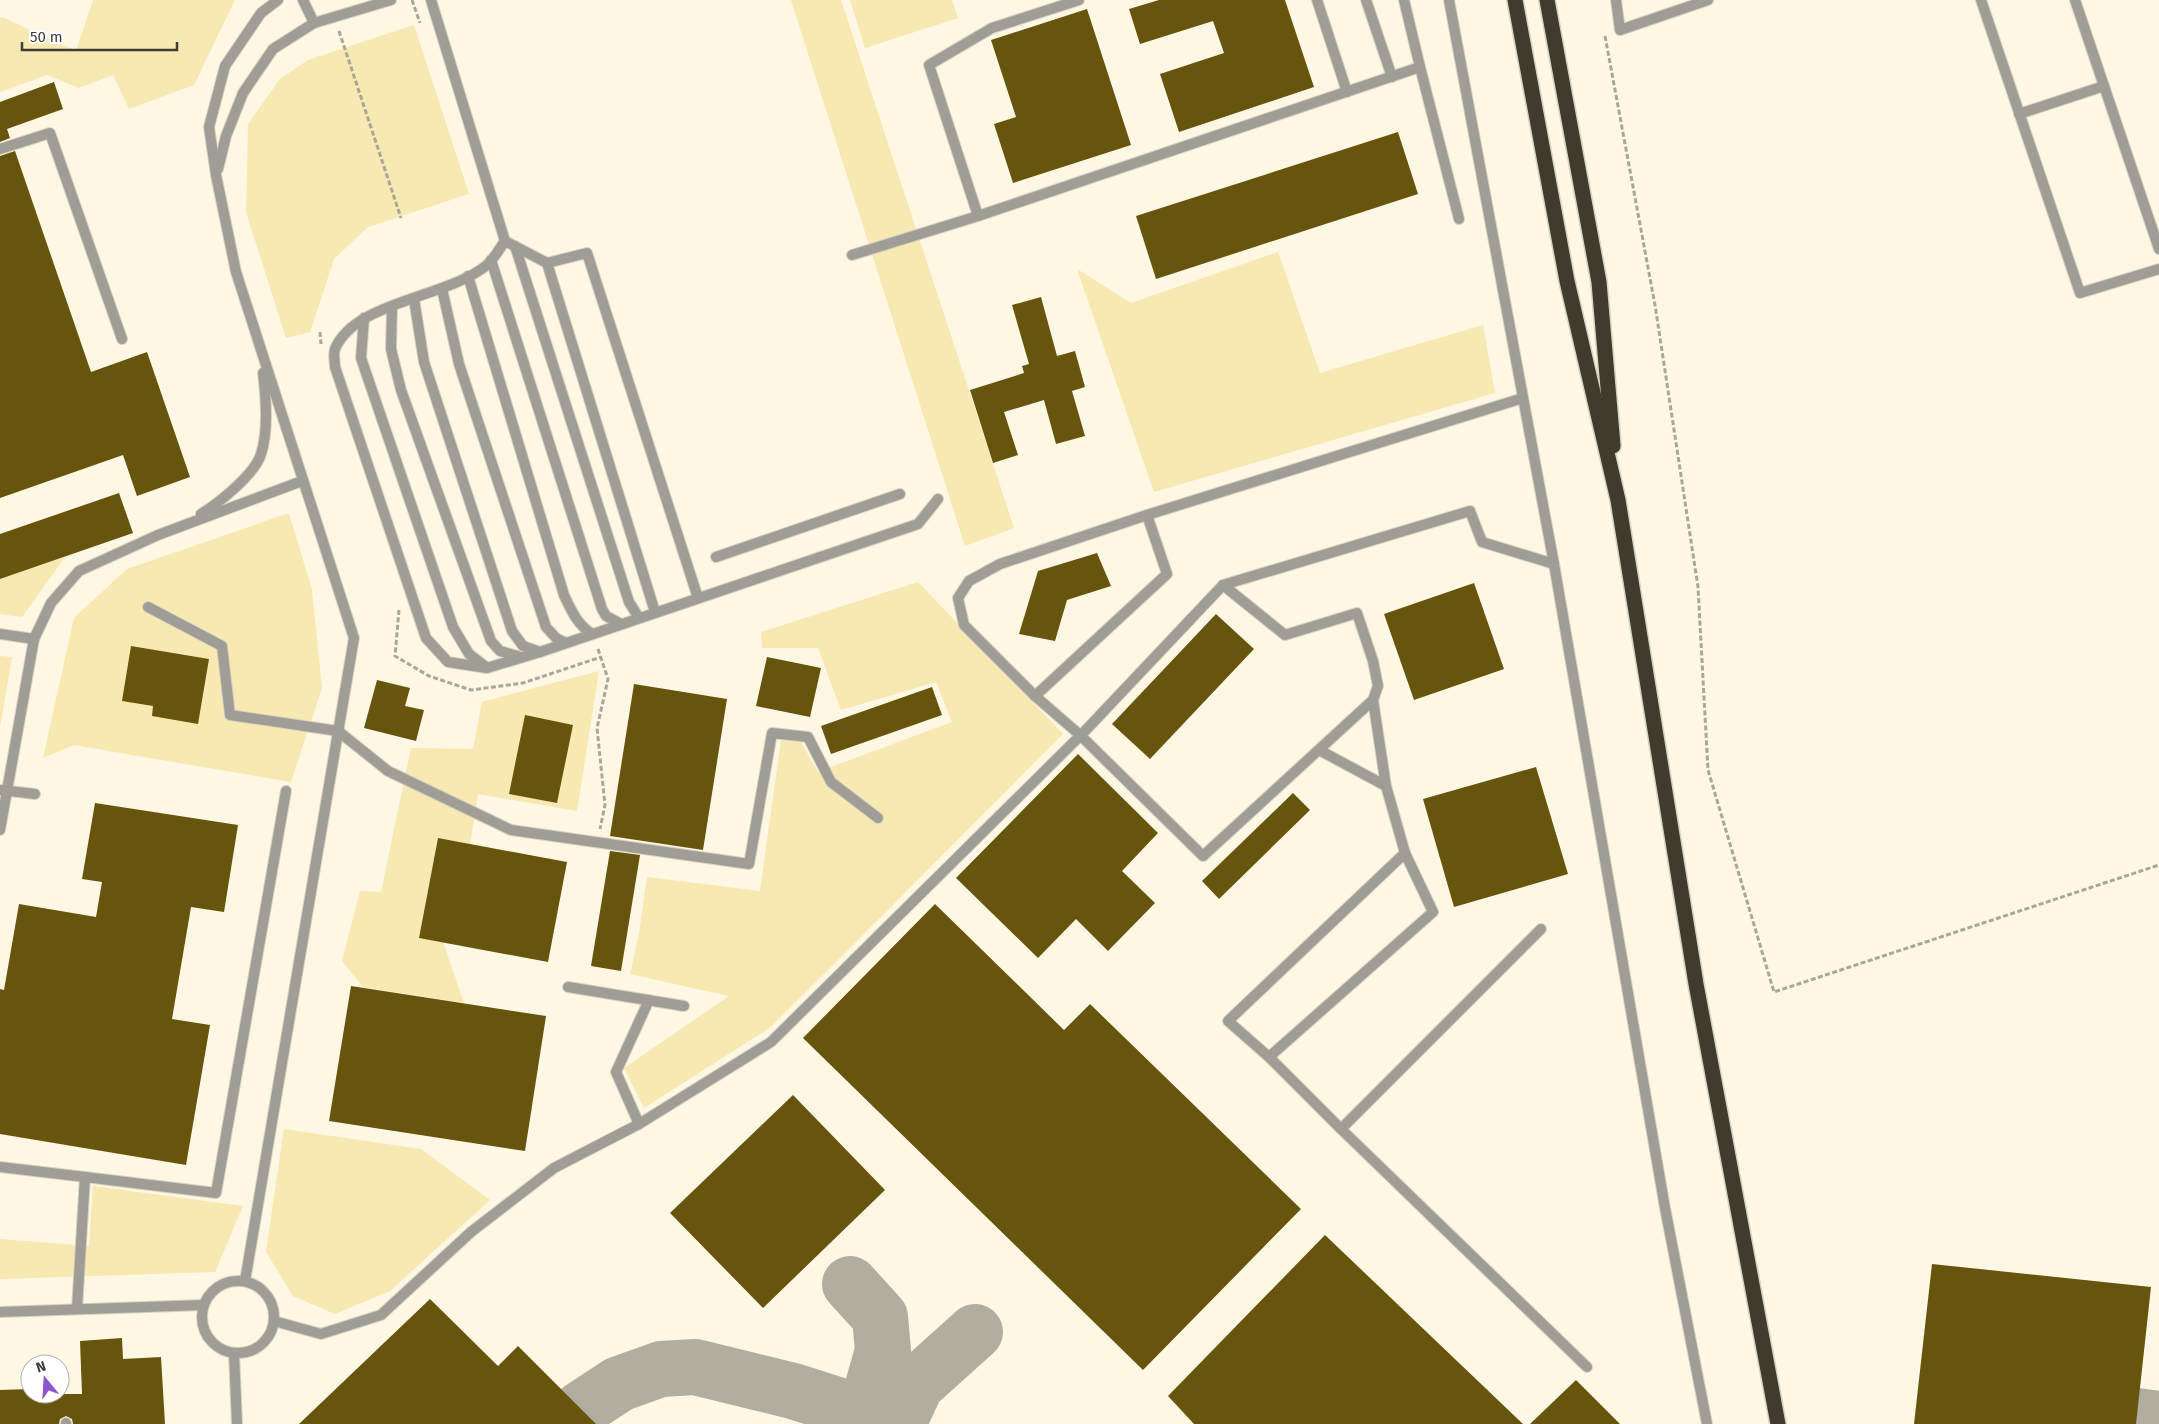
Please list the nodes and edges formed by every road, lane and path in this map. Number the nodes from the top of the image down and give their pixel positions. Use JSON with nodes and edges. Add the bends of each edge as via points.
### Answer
{"nodes":[{"id":1,"x":278,"y":0,"type":"edge"},
{"id":2,"x":303,"y":0,"type":"edge"},
{"id":3,"x":390,"y":0,"type":"edge"},
{"id":4,"x":431,"y":0,"type":"edge"},
{"id":5,"x":1079,"y":0,"type":"edge"},
{"id":6,"x":1317,"y":0,"type":"edge"},
{"id":7,"x":1366,"y":0,"type":"edge"},
{"id":8,"x":1404,"y":0,"type":"edge"},
{"id":9,"x":1449,"y":0,"type":"edge"},
{"id":10,"x":1515,"y":0,"type":"edge"},
{"id":11,"x":1547,"y":0,"type":"edge"},
{"id":12,"x":1616,"y":0,"type":"edge"},
{"id":13,"x":1708,"y":0,"type":"edge"},
{"id":14,"x":1981,"y":0,"type":"edge"},
{"id":15,"x":2075,"y":0,"type":"edge"},
{"id":16,"x":334,"y":17,"type":"junction"},
{"id":17,"x":314,"y":23,"type":"junction"},
{"id":18,"x":1603,"y":27,"type":"dead end"},
{"id":19,"x":1420,"y":67,"type":"junction"},
{"id":20,"x":1392,"y":77,"type":"junction"},
{"id":21,"x":2104,"y":86,"type":"junction"},
{"id":22,"x":1347,"y":92,"type":"junction"},
{"id":23,"x":2020,"y":114,"type":"junction"},
{"id":24,"x":0,"y":149,"type":"edge"},
{"id":25,"x":216,"y":175,"type":"junction"},
{"id":26,"x":978,"y":216,"type":"junction"},
{"id":27,"x":401,"y":218,"type":"dead end"},
{"id":28,"x":1458,"y":219,"type":"dead end"},
{"id":29,"x":505,"y":241,"type":"junction"},
{"id":30,"x":515,"y":246,"type":"junction"},
{"id":31,"x":2159,"y":249,"type":"edge"},
{"id":32,"x":852,"y":256,"type":"dead end"},
{"id":33,"x":491,"y":260,"type":"junction"},
{"id":34,"x":546,"y":263,"type":"junction"},
{"id":35,"x":2159,"y":269,"type":"edge"},
{"id":36,"x":468,"y":276,"type":"junction"},
{"id":37,"x":442,"y":289,"type":"junction"},
{"id":38,"x":414,"y":299,"type":"junction"},
{"id":39,"x":392,"y":306,"type":"junction"},
{"id":40,"x":364,"y":318,"type":"junction"},
{"id":41,"x":122,"y":339,"type":"dead end"},
{"id":42,"x":262,"y":354,"type":"junction"},
{"id":43,"x":1523,"y":398,"type":"junction"},
{"id":44,"x":302,"y":481,"type":"junction"},
{"id":45,"x":900,"y":494,"type":"dead end"},
{"id":46,"x":938,"y":499,"type":"dead end"},
{"id":47,"x":1618,"y":500,"type":"junction"},
{"id":48,"x":1147,"y":515,"type":"junction"},
{"id":49,"x":183,"y":526,"type":"junction"},
{"id":50,"x":716,"y":557,"type":"dead end"},
{"id":51,"x":1554,"y":564,"type":"junction"},
{"id":52,"x":1223,"y":585,"type":"junction"},
{"id":53,"x":698,"y":598,"type":"junction"},
{"id":54,"x":148,"y":607,"type":"dead end"},
{"id":55,"x":655,"y":612,"type":"junction"},
{"id":56,"x":639,"y":618,"type":"junction"},
{"id":57,"x":621,"y":624,"type":"junction"},
{"id":58,"x":0,"y":634,"type":"edge"},
{"id":59,"x":592,"y":634,"type":"junction"},
{"id":60,"x":34,"y":639,"type":"junction"},
{"id":61,"x":566,"y":643,"type":"junction"},
{"id":62,"x":540,"y":652,"type":"junction"},
{"id":63,"x":522,"y":658,"type":"junction"},
{"id":64,"x":487,"y":668,"type":"junction"},
{"id":65,"x":1035,"y":696,"type":"junction"},
{"id":66,"x":1373,"y":700,"type":"junction"},
{"id":67,"x":338,"y":731,"type":"junction"},
{"id":68,"x":1080,"y":735,"type":"junction"},
{"id":69,"x":1319,"y":750,"type":"junction"},
{"id":70,"x":1386,"y":786,"type":"junction"},
{"id":71,"x":3,"y":790,"type":"edge"},
{"id":72,"x":286,"y":791,"type":"dead end"},
{"id":73,"x":36,"y":794,"type":"dead end"},
{"id":74,"x":878,"y":818,"type":"dead end"},
{"id":75,"x":0,"y":830,"type":"edge"},
{"id":76,"x":598,"y":842,"type":"junction"},
{"id":77,"x":1405,"y":853,"type":"junction"},
{"id":78,"x":2159,"y":865,"type":"edge"},
{"id":79,"x":1541,"y":929,"type":"dead end"},
{"id":80,"x":568,"y":986,"type":"dead end"},
{"id":81,"x":649,"y":1000,"type":"junction"},
{"id":82,"x":684,"y":1006,"type":"dead end"},
{"id":83,"x":1269,"y":1057,"type":"junction"},
{"id":84,"x":640,"y":1124,"type":"junction"},
{"id":85,"x":1341,"y":1129,"type":"junction"},
{"id":86,"x":0,"y":1167,"type":"edge"},
{"id":87,"x":85,"y":1177,"type":"junction"},
{"id":88,"x":245,"y":1281,"type":"junction"},
{"id":89,"x":204,"y":1305,"type":"junction"},
{"id":90,"x":0,"y":1306,"type":"edge"},
{"id":91,"x":77,"y":1309,"type":"junction"},
{"id":92,"x":22,"y":1311,"type":"junction"},
{"id":93,"x":0,"y":1312,"type":"edge"},
{"id":94,"x":274,"y":1321,"type":"junction"},
{"id":95,"x":234,"y":1353,"type":"junction"},
{"id":96,"x":1587,"y":1367,"type":"dead end"},
{"id":97,"x":237,"y":1424,"type":"edge"},
{"id":98,"x":1707,"y":1424,"type":"edge"},
{"id":99,"x":1778,"y":1424,"type":"edge"}],
"edges":[{"from":1,"to":25,"type":"lane","via":[[261,13],[226,66],[209,127]]},
{"from":2,"to":17,"type":"lane"},
{"from":3,"to":16,"type":"lane"},
{"from":4,"to":29,"type":"lane"},
{"from":5,"to":26,"type":"lane","via":[[992,28],[929,66]]},
{"from":6,"to":22,"type":"lane"},
{"from":7,"to":20,"type":"lane"},
{"from":8,"to":19,"type":"lane"},
{"from":9,"to":43,"type":"lane"},
{"from":10,"to":47,"type":"highway","via":[[1567,281]]},
{"from":11,"to":47,"type":"highway","via":[[1599,282]]},
{"from":12,"to":13,"type":"lane","via":[[1620,30]]},
{"from":14,"to":23,"type":"lane"},
{"from":15,"to":21,"type":"lane"},
{"from":16,"to":17,"type":"lane"},
{"from":16,"to":27,"type":"path"},
{"from":17,"to":25,"type":"lane","via":[[273,49],[243,93],[226,136]]},
{"from":18,"to":78,"type":"path","via":[[1655,305],[1698,587],[1708,770],[1774,992]]},
{"from":19,"to":20,"type":"lane"},
{"from":19,"to":28,"type":"lane"},
{"from":20,"to":22,"type":"lane"},
{"from":21,"to":23,"type":"lane"},
{"from":21,"to":31,"type":"lane"},
{"from":22,"to":26,"type":"lane"},
{"from":23,"to":35,"type":"lane","via":[[2080,293]]},
{"from":24,"to":41,"type":"lane","via":[[50,133]]},
{"from":25,"to":42,"type":"lane","via":[[236,272]]},
{"from":26,"to":32,"type":"lane"},
{"from":29,"to":30,"type":"lane"},
{"from":29,"to":33,"type":"lane"},
{"from":30,"to":34,"type":"lane"},
{"from":30,"to":56,"type":"lane","via":[[628,602]]},
{"from":33,"to":36,"type":"lane"},
{"from":33,"to":57,"type":"lane","via":[[602,609],[606,616]]},
{"from":34,"to":53,"type":"lane","via":[[587,253]]},
{"from":34,"to":55,"type":"lane"},
{"from":36,"to":37,"type":"lane"},
{"from":36,"to":59,"type":"lane","via":[[564,595],[581,626]]},
{"from":37,"to":38,"type":"lane"},
{"from":37,"to":61,"type":"lane","via":[[460,364],[546,627]]},
{"from":38,"to":39,"type":"lane"},
{"from":38,"to":62,"type":"lane","via":[[424,362],[512,631],[523,646]]},
{"from":39,"to":40,"type":"lane"},
{"from":39,"to":63,"type":"lane","via":[[391,349],[401,390],[491,641],[500,651]]},
{"from":40,"to":64,"type":"lane","via":[[361,358],[453,627],[469,654]]},
{"from":40,"to":64,"type":"lane","via":[[343,336],[334,350],[335,368],[426,638],[448,662]]},
{"from":42,"to":44,"type":"lane"},
{"from":42,"to":49,"type":"lane","via":[[267,412],[261,455],[244,479],[221,502]]},
{"from":43,"to":48,"type":"lane"},
{"from":43,"to":51,"type":"lane"},
{"from":44,"to":49,"type":"lane"},
{"from":44,"to":67,"type":"lane","via":[[354,638]]},
{"from":45,"to":50,"type":"lane"},
{"from":46,"to":53,"type":"lane","via":[[918,524]]},
{"from":47,"to":99,"type":"highway","via":[[1696,984]]},
{"from":48,"to":65,"type":"lane","via":[[1167,574]]},
{"from":48,"to":65,"type":"lane","via":[[1000,564],[969,581],[958,598],[964,625]]},
{"from":49,"to":60,"type":"lane","via":[[79,571],[51,603]]},
{"from":51,"to":52,"type":"lane","via":[[1482,542],[1470,511]]},
{"from":51,"to":98,"type":"lane","via":[[1664,1208]]},
{"from":52,"to":66,"type":"lane","via":[[1285,635],[1357,613],[1378,686]]},
{"from":52,"to":68,"type":"lane"},
{"from":53,"to":55,"type":"lane"},
{"from":54,"to":67,"type":"lane","via":[[222,646],[230,715]]},
{"from":55,"to":56,"type":"lane"},
{"from":56,"to":57,"type":"lane"},
{"from":57,"to":59,"type":"lane"},
{"from":58,"to":60,"type":"lane"},
{"from":59,"to":61,"type":"lane"},
{"from":59,"to":76,"type":"path","via":[[608,680],[598,728],[605,805]]},
{"from":60,"to":71,"type":"lane"},
{"from":61,"to":62,"type":"lane"},
{"from":62,"to":63,"type":"lane"},
{"from":63,"to":64,"type":"lane"},
{"from":65,"to":68,"type":"lane"},
{"from":66,"to":69,"type":"lane"},
{"from":66,"to":70,"type":"lane"},
{"from":67,"to":76,"type":"lane","via":[[388,771],[511,830]]},
{"from":67,"to":88,"type":"lane"},
{"from":68,"to":69,"type":"lane","via":[[1203,856]]},
{"from":68,"to":84,"type":"lane","via":[[771,1042]]},
{"from":69,"to":70,"type":"lane"},
{"from":70,"to":77,"type":"lane"},
{"from":71,"to":73,"type":"lane"},
{"from":71,"to":75,"type":"lane"},
{"from":72,"to":87,"type":"lane","via":[[216,1193]]},
{"from":74,"to":76,"type":"lane","via":[[831,782],[808,737],[772,733],[749,864]]},
{"from":77,"to":83,"type":"lane","via":[[1433,912]]},
{"from":77,"to":83,"type":"lane","via":[[1228,1021]]},
{"from":79,"to":85,"type":"lane"},
{"from":80,"to":81,"type":"lane"},
{"from":81,"to":82,"type":"lane"},
{"from":81,"to":84,"type":"lane","via":[[616,1072]]},
{"from":83,"to":85,"type":"lane"},
{"from":84,"to":94,"type":"lane","via":[[554,1168],[471,1232],[380,1315],[321,1334]]},
{"from":85,"to":96,"type":"lane"},
{"from":86,"to":87,"type":"lane"},
{"from":87,"to":91,"type":"lane"},
{"from":88,"to":89,"type":"lane","via":[[232,1281],[220,1286]]},
{"from":88,"to":94,"type":"lane","via":[[267,1295],[273,1307]]},
{"from":89,"to":91,"type":"lane"},
{"from":89,"to":95,"type":"lane","via":[[203,1326],[208,1336],[224,1350]]},
{"from":90,"to":92,"type":"lane"},
{"from":91,"to":92,"type":"lane"},
{"from":92,"to":93,"type":"lane"},
{"from":94,"to":95,"type":"lane","via":[[270,1334],[261,1345],[248,1352]]},
{"from":95,"to":97,"type":"lane"}]}
